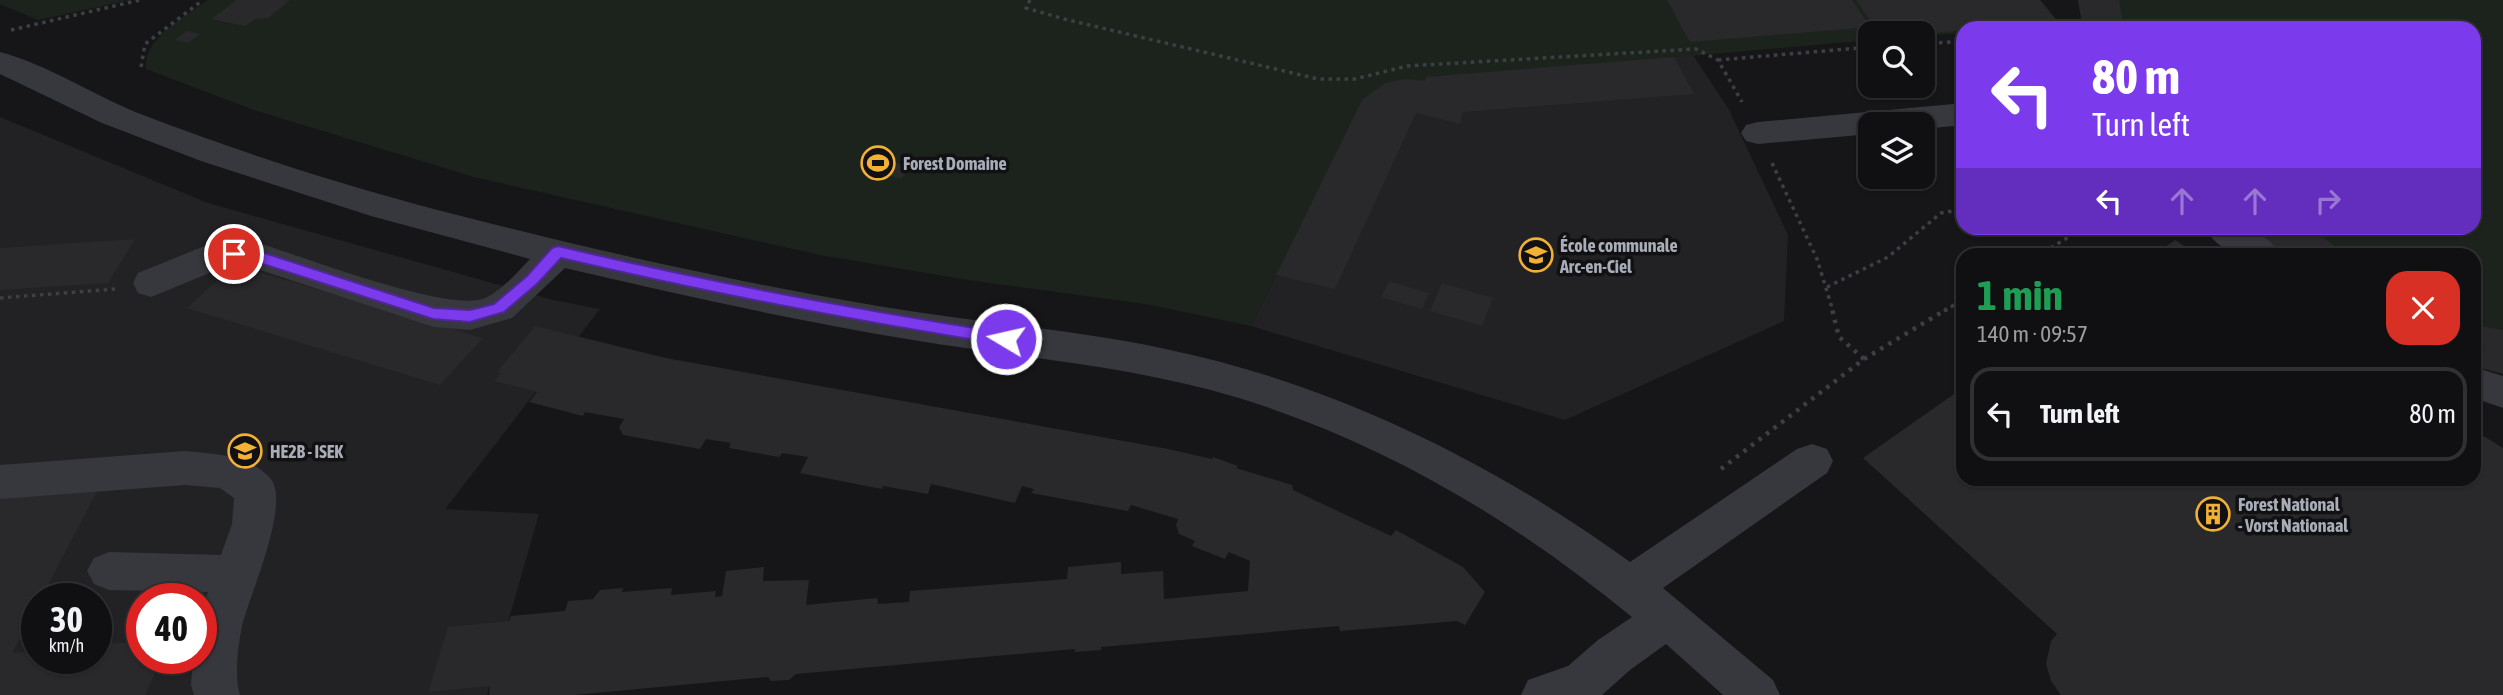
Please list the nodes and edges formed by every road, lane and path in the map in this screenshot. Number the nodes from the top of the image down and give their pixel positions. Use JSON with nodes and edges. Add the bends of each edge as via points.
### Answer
{"nodes":[{"id":1,"x":140,"y":0,"type":"edge"},
{"id":2,"x":203,"y":0,"type":"edge"},
{"id":3,"x":1030,"y":0,"type":"edge"},
{"id":4,"x":125,"y":2,"type":"edge"},
{"id":5,"x":1956,"y":42,"type":"edge"},
{"id":6,"x":1935,"y":43,"type":"edge"},
{"id":7,"x":1,"y":47,"type":"edge"},
{"id":8,"x":1858,"y":48,"type":"edge"},
{"id":9,"x":1718,"y":60,"type":"junction"},
{"id":10,"x":141,"y":67,"type":"dead end"},
{"id":11,"x":1956,"y":115,"type":"edge"},
{"id":12,"x":1758,"y":133,"type":"junction"},
{"id":13,"x":1956,"y":210,"type":"edge"},
{"id":14,"x":2072,"y":235,"type":"edge"},
{"id":15,"x":2233,"y":235,"type":"edge"},
{"id":16,"x":2051,"y":248,"type":"edge"},
{"id":17,"x":2252,"y":248,"type":"edge"},
{"id":18,"x":558,"y":252,"type":"junction"},
{"id":19,"x":151,"y":283,"type":"joint"},
{"id":20,"x":1827,"y":287,"type":"junction"},
{"id":21,"x":0,"y":298,"type":"edge"},
{"id":22,"x":1956,"y":304,"type":"edge"},
{"id":23,"x":1864,"y":359,"type":"junction"},
{"id":24,"x":2481,"y":384,"type":"edge"},
{"id":25,"x":2503,"y":392,"type":"edge"},
{"id":26,"x":1812,"y":461,"type":"dead end"},
{"id":27,"x":1715,"y":474,"type":"dead end"},
{"id":28,"x":0,"y":482,"type":"edge"},
{"id":29,"x":109,"y":571,"type":"dead end"},
{"id":30,"x":235,"y":574,"type":"junction"},
{"id":31,"x":1629,"y":587,"type":"junction"},
{"id":32,"x":1667,"y":618,"type":"junction"},
{"id":33,"x":217,"y":695,"type":"edge"},
{"id":34,"x":1545,"y":695,"type":"edge"},
{"id":35,"x":1757,"y":695,"type":"edge"}],
"edges":[{"from":1,"to":4,"type":"path"},
{"from":2,"to":10,"type":"path","via":[[145,44]]},
{"from":3,"to":9,"type":"path","via":[[1026,8],[1064,19],[1318,79],[1355,79],[1407,66],[1696,50]]},
{"from":4,"to":7,"type":"path"},
{"from":5,"to":6,"type":"path"},
{"from":7,"to":18,"type":"street","via":[[126,121],[338,193]]},
{"from":8,"to":9,"type":"path"},
{"from":9,"to":12,"type":"path"},
{"from":11,"to":12,"type":"street"},
{"from":12,"to":20,"type":"path"},
{"from":13,"to":20,"type":"path","via":[[1941,213],[1888,257]]},
{"from":14,"to":16,"type":"path"},
{"from":15,"to":17,"type":"street"},
{"from":18,"to":19,"type":"street","via":[[499,308],[470,316],[433,313],[249,254],[220,254]]},
{"from":18,"to":31,"type":"street","via":[[824,310],[1156,362],[1242,383],[1375,432],[1484,485]]},
{"from":19,"to":21,"type":"path"},
{"from":20,"to":23,"type":"path","via":[[1839,337]]},
{"from":22,"to":23,"type":"path"},
{"from":23,"to":27,"type":"path"},
{"from":24,"to":25,"type":"street"},
{"from":26,"to":31,"type":"street"},
{"from":28,"to":30,"type":"street","via":[[185,468],[229,472],[255,490],[253,524]]},
{"from":29,"to":30,"type":"street"},
{"from":30,"to":33,"type":"street","via":[[219,628]]},
{"from":31,"to":32,"type":"street"},
{"from":32,"to":34,"type":"street","via":[[1582,683]]},
{"from":32,"to":35,"type":"street"}]}
